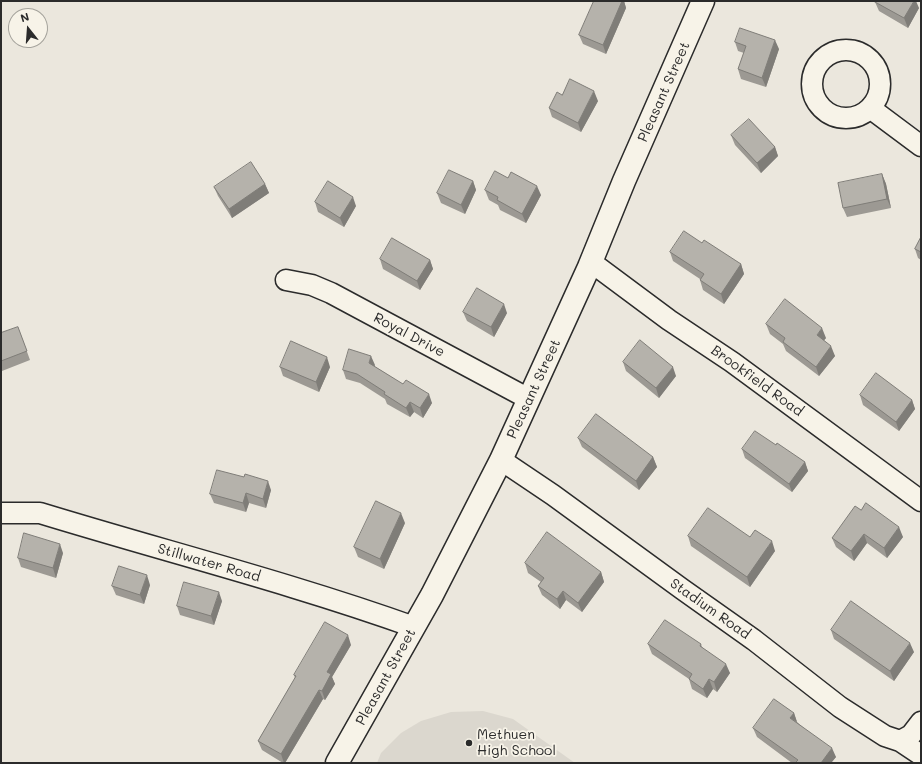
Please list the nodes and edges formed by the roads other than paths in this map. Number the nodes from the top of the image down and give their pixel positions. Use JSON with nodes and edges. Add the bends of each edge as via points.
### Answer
{"nodes":[{"id":1,"x":703,"y":1,"type":"edge"},
{"id":2,"x":870,"y":108,"type":"dead end"},
{"id":3,"x":921,"y":146,"type":"edge"},
{"id":4,"x":591,"y":262,"type":"junction"},
{"id":5,"x":286,"y":280,"type":"dead end"},
{"id":6,"x":529,"y":400,"type":"junction"},
{"id":7,"x":501,"y":460,"type":"junction"},
{"id":8,"x":921,"y":501,"type":"edge"},
{"id":9,"x":1,"y":513,"type":"edge"},
{"id":10,"x":414,"y":627,"type":"junction"},
{"id":11,"x":921,"y":722,"type":"edge"},
{"id":12,"x":900,"y":741,"type":"junction"},
{"id":13,"x":921,"y":755,"type":"edge"},
{"id":14,"x":337,"y":763,"type":"edge"}],
"edges":[{"from":1,"to":4,"type":"main road","name":"Pleasant Street"},
{"from":2,"to":3,"type":"street"},
{"from":4,"to":6,"type":"main road","name":"Pleasant Street"},
{"from":4,"to":8,"type":"street","name":"Brookfield Road"},
{"from":5,"to":6,"type":"street","name":"Royal Drive","via":[[312,285],[331,293]]},
{"from":6,"to":7,"type":"main road","name":"Pleasant Street"},
{"from":7,"to":10,"type":"main road","name":"Pleasant Street"},
{"from":7,"to":12,"type":"street","name":"Stadium Road","via":[[754,640],[840,707],[885,736]]},
{"from":9,"to":10,"type":"street","name":"Stillwater Road","via":[[40,513],[288,586]]},
{"from":10,"to":14,"type":"main road","name":"Pleasant Street"},
{"from":11,"to":12,"type":"street","via":[[911,735]]},
{"from":12,"to":13,"type":"street","name":"Stadium Road"}]}
